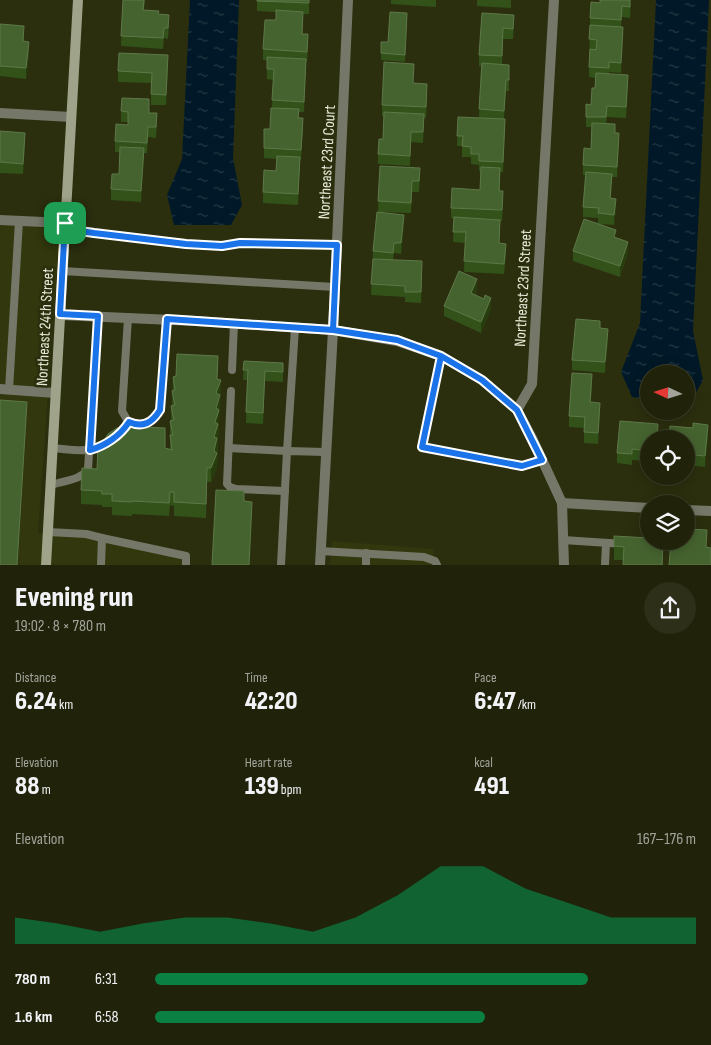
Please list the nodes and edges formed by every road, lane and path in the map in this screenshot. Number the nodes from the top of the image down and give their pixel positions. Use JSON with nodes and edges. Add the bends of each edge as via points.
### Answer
{"nodes":[{"id":1,"x":78,"y":0,"type":"edge"},
{"id":2,"x":348,"y":0,"type":"edge"},
{"id":3,"x":554,"y":0,"type":"edge"},
{"id":4,"x":0,"y":112,"type":"edge"},
{"id":5,"x":71,"y":117,"type":"junction"},
{"id":6,"x":0,"y":220,"type":"edge"},
{"id":7,"x":19,"y":221,"type":"junction"},
{"id":8,"x":65,"y":223,"type":"junction"},
{"id":9,"x":337,"y":245,"type":"junction"},
{"id":10,"x":62,"y":271,"type":"junction"},
{"id":11,"x":335,"y":286,"type":"junction"},
{"id":12,"x":60,"y":314,"type":"junction"},
{"id":13,"x":98,"y":316,"type":"junction"},
{"id":14,"x":128,"y":318,"type":"junction"},
{"id":15,"x":167,"y":319,"type":"junction"},
{"id":16,"x":234,"y":323,"type":"junction"},
{"id":17,"x":295,"y":328,"type":"junction"},
{"id":18,"x":333,"y":330,"type":"junction"},
{"id":19,"x":441,"y":356,"type":"junction"},
{"id":20,"x":232,"y":370,"type":"dead end"},
{"id":21,"x":4,"y":390,"type":"edge"},
{"id":22,"x":232,"y":391,"type":"dead end"},
{"id":23,"x":55,"y":394,"type":"junction"},
{"id":24,"x":517,"y":410,"type":"junction"},
{"id":25,"x":129,"y":422,"type":"junction"},
{"id":26,"x":52,"y":448,"type":"junction"},
{"id":27,"x":229,"y":448,"type":"junction"},
{"id":28,"x":90,"y":450,"type":"junction"},
{"id":29,"x":287,"y":450,"type":"junction"},
{"id":30,"x":326,"y":452,"type":"junction"},
{"id":31,"x":542,"y":460,"type":"junction"},
{"id":32,"x":50,"y":485,"type":"junction"},
{"id":33,"x":285,"y":491,"type":"junction"},
{"id":34,"x":562,"y":503,"type":"junction"},
{"id":35,"x":640,"y":507,"type":"edge"},
{"id":36,"x":695,"y":510,"type":"edge"},
{"id":37,"x":711,"y":511,"type":"edge"},
{"id":38,"x":48,"y":532,"type":"junction"},
{"id":39,"x":102,"y":538,"type":"junction"},
{"id":40,"x":563,"y":540,"type":"junction"},
{"id":41,"x":606,"y":543,"type":"junction"},
{"id":42,"x":629,"y":545,"type":"edge"},
{"id":43,"x":320,"y":551,"type":"junction"},
{"id":44,"x":366,"y":553,"type":"junction"},
{"id":45,"x":420,"y":556,"type":"junction"},
{"id":46,"x":46,"y":565,"type":"edge"},
{"id":47,"x":101,"y":565,"type":"edge"},
{"id":48,"x":186,"y":565,"type":"edge"},
{"id":49,"x":281,"y":565,"type":"edge"},
{"id":50,"x":320,"y":565,"type":"edge"},
{"id":51,"x":366,"y":565,"type":"edge"},
{"id":52,"x":420,"y":565,"type":"edge"},
{"id":53,"x":437,"y":565,"type":"edge"},
{"id":54,"x":564,"y":565,"type":"edge"},
{"id":55,"x":605,"y":565,"type":"edge"}],
"edges":[{"from":1,"to":5,"type":"street","name":"Northeast 24th Street"},
{"from":2,"to":9,"type":"street","name":"Northeast 23rd Court"},
{"from":3,"to":24,"type":"street","name":"Northeast 23rd Street","via":[[532,384]]},
{"from":4,"to":5,"type":"street"},
{"from":5,"to":8,"type":"street","name":"Northeast 24th Street"},
{"from":6,"to":7,"type":"street"},
{"from":7,"to":8,"type":"street"},
{"from":7,"to":21,"type":"lane"},
{"from":8,"to":9,"type":"lane","via":[[80,231],[186,244]]},
{"from":8,"to":10,"type":"street","name":"Northeast 24th Street"},
{"from":9,"to":11,"type":"street","name":"Northeast 23rd Court"},
{"from":10,"to":11,"type":"lane"},
{"from":10,"to":12,"type":"street","name":"Northeast 24th Street"},
{"from":11,"to":18,"type":"street","name":"Northeast 23rd Court"},
{"from":12,"to":13,"type":"street"},
{"from":12,"to":23,"type":"street","name":"Northeast 24th Street"},
{"from":13,"to":14,"type":"street"},
{"from":13,"to":28,"type":"lane"},
{"from":14,"to":15,"type":"street"},
{"from":14,"to":25,"type":"lane","via":[[122,411]]},
{"from":15,"to":16,"type":"street"},
{"from":15,"to":25,"type":"lane","via":[[160,410],[151,422],[144,425]]},
{"from":16,"to":17,"type":"street"},
{"from":16,"to":20,"type":"lane"},
{"from":17,"to":18,"type":"street"},
{"from":17,"to":29,"type":"lane"},
{"from":18,"to":19,"type":"street","via":[[397,340]]},
{"from":18,"to":30,"type":"street","name":"Northeast 23rd Court"},
{"from":19,"to":24,"type":"street","via":[[482,380]]},
{"from":19,"to":31,"type":"lane","via":[[422,447],[522,466]]},
{"from":21,"to":23,"type":"street"},
{"from":22,"to":27,"type":"lane"},
{"from":23,"to":26,"type":"street","name":"Northeast 24th Street"},
{"from":24,"to":31,"type":"street"},
{"from":25,"to":28,"type":"lane","via":[[119,434]]},
{"from":26,"to":28,"type":"lane"},
{"from":26,"to":32,"type":"street","name":"Northeast 24th Street"},
{"from":27,"to":29,"type":"lane"},
{"from":27,"to":33,"type":"lane","via":[[227,484],[230,487]]},
{"from":28,"to":32,"type":"lane","via":[[85,473]]},
{"from":29,"to":30,"type":"lane"},
{"from":29,"to":33,"type":"lane"},
{"from":30,"to":43,"type":"street","name":"Northeast 23rd Court"},
{"from":31,"to":34,"type":"street"},
{"from":32,"to":38,"type":"street","name":"Northeast 24th Street"},
{"from":33,"to":49,"type":"lane"},
{"from":34,"to":35,"type":"street"},
{"from":34,"to":40,"type":"street"},
{"from":36,"to":37,"type":"street"},
{"from":38,"to":39,"type":"lane"},
{"from":38,"to":46,"type":"street","name":"Northeast 24th Street"},
{"from":39,"to":47,"type":"lane"},
{"from":39,"to":48,"type":"lane","via":[[186,556]]},
{"from":40,"to":41,"type":"lane"},
{"from":40,"to":54,"type":"street"},
{"from":41,"to":42,"type":"lane"},
{"from":41,"to":55,"type":"lane"},
{"from":43,"to":44,"type":"lane"},
{"from":43,"to":50,"type":"street","name":"Northeast 23rd Court"},
{"from":44,"to":45,"type":"lane"},
{"from":44,"to":51,"type":"lane"},
{"from":45,"to":52,"type":"lane"},
{"from":45,"to":53,"type":"lane","via":[[435,561]]}]}
